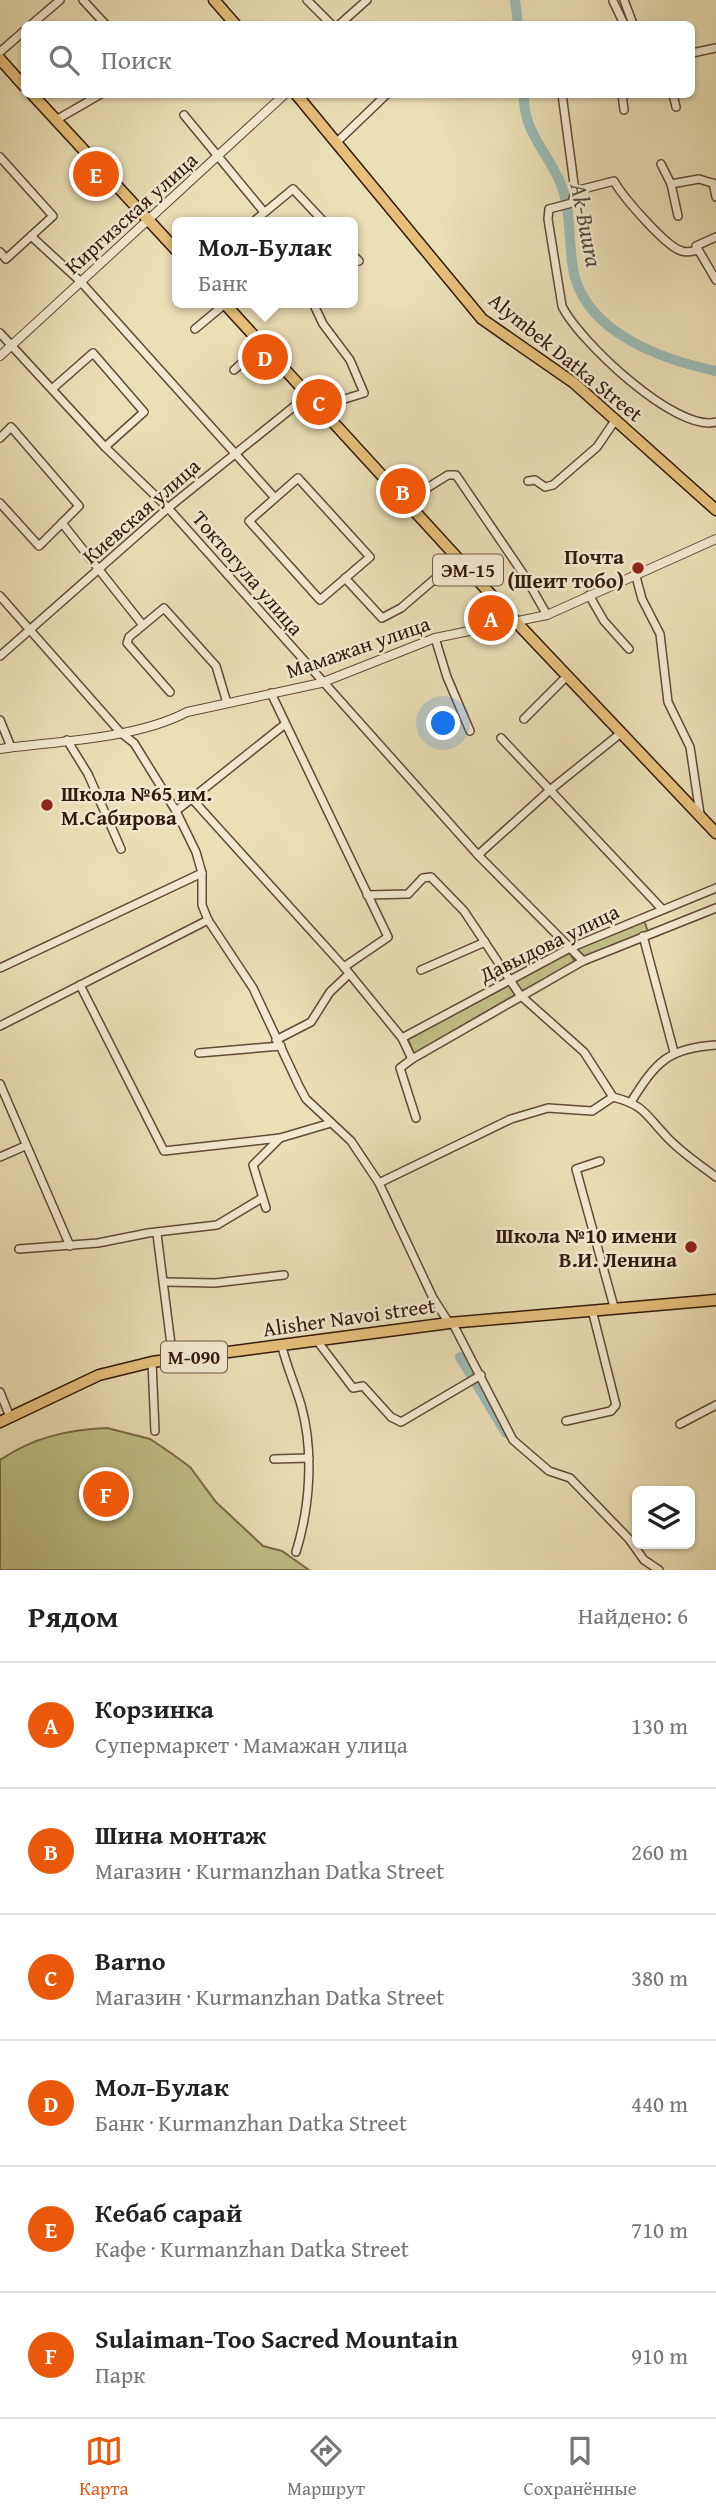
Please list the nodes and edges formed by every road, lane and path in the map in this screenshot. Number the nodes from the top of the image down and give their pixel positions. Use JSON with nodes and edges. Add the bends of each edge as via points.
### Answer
{"nodes":[{"id":1,"x":61,"y":0,"type":"edge"},
{"id":2,"x":83,"y":0,"type":"edge"},
{"id":3,"x":214,"y":0,"type":"edge"},
{"id":4,"x":307,"y":0,"type":"edge"},
{"id":5,"x":367,"y":0,"type":"edge"},
{"id":6,"x":624,"y":0,"type":"edge"},
{"id":7,"x":613,"y":1,"type":"edge"},
{"id":8,"x":36,"y":21,"type":"edge"},
{"id":9,"x":102,"y":21,"type":"edge"},
{"id":10,"x":230,"y":21,"type":"edge"},
{"id":11,"x":328,"y":21,"type":"edge"},
{"id":12,"x":343,"y":21,"type":"edge"},
{"id":13,"x":623,"y":21,"type":"edge"},
{"id":14,"x":632,"y":21,"type":"edge"},
{"id":15,"x":21,"y":34,"type":"edge"},
{"id":16,"x":716,"y":48,"type":"edge"},
{"id":17,"x":0,"y":52,"type":"edge"},
{"id":18,"x":695,"y":52,"type":"edge"},
{"id":19,"x":0,"y":59,"type":"edge"},
{"id":20,"x":21,"y":83,"type":"edge"},
{"id":21,"x":36,"y":98,"type":"edge"},
{"id":22,"x":94,"y":98,"type":"edge"},
{"id":23,"x":281,"y":98,"type":"edge"},
{"id":24,"x":299,"y":98,"type":"edge"},
{"id":25,"x":383,"y":98,"type":"edge"},
{"id":26,"x":563,"y":98,"type":"edge"},
{"id":27,"x":622,"y":98,"type":"edge"},
{"id":28,"x":674,"y":98,"type":"edge"},
{"id":29,"x":676,"y":107,"type":"dead end"},
{"id":30,"x":624,"y":110,"type":"dead end"},
{"id":31,"x":184,"y":115,"type":"dead end"},
{"id":32,"x":56,"y":120,"type":"junction"},
{"id":33,"x":337,"y":142,"type":"junction"},
{"id":34,"x":0,"y":157,"type":"edge"},
{"id":35,"x":217,"y":158,"type":"junction"},
{"id":36,"x":661,"y":164,"type":"dead end"},
{"id":37,"x":714,"y":183,"type":"edge"},
{"id":38,"x":671,"y":184,"type":"junction"},
{"id":39,"x":575,"y":191,"type":"junction"},
{"id":40,"x":716,"y":197,"type":"edge"},
{"id":41,"x":264,"y":212,"type":"junction"},
{"id":42,"x":678,"y":216,"type":"dead end"},
{"id":43,"x":258,"y":217,"type":"edge"},
{"id":44,"x":319,"y":217,"type":"edge"},
{"id":45,"x":149,"y":219,"type":"junction"},
{"id":46,"x":32,"y":236,"type":"junction"},
{"id":47,"x":716,"y":237,"type":"edge"},
{"id":48,"x":172,"y":245,"type":"edge"},
{"id":49,"x":698,"y":250,"type":"junction"},
{"id":50,"x":0,"y":252,"type":"edge"},
{"id":51,"x":716,"y":280,"type":"edge"},
{"id":52,"x":81,"y":282,"type":"junction"},
{"id":53,"x":219,"y":308,"type":"edge"},
{"id":54,"x":229,"y":308,"type":"edge"},
{"id":55,"x":315,"y":308,"type":"edge"},
{"id":56,"x":195,"y":329,"type":"dead end"},
{"id":57,"x":0,"y":334,"type":"edge"},
{"id":58,"x":11,"y":345,"type":"junction"},
{"id":59,"x":262,"y":345,"type":"junction"},
{"id":60,"x":0,"y":356,"type":"edge"},
{"id":61,"x":234,"y":370,"type":"dead end"},
{"id":62,"x":52,"y":389,"type":"junction"},
{"id":63,"x":307,"y":396,"type":"junction"},
{"id":64,"x":319,"y":407,"type":"junction"},
{"id":65,"x":616,"y":419,"type":"junction"},
{"id":66,"x":716,"y":422,"type":"edge"},
{"id":67,"x":0,"y":438,"type":"edge"},
{"id":68,"x":104,"y":447,"type":"junction"},
{"id":69,"x":236,"y":454,"type":"junction"},
{"id":70,"x":528,"y":481,"type":"dead end"},
{"id":71,"x":275,"y":498,"type":"junction"},
{"id":72,"x":405,"y":500,"type":"junction"},
{"id":73,"x":0,"y":503,"type":"edge"},
{"id":74,"x":167,"y":508,"type":"junction"},
{"id":75,"x":716,"y":510,"type":"edge"},
{"id":76,"x":62,"y":523,"type":"junction"},
{"id":77,"x":716,"y":539,"type":"edge"},
{"id":78,"x":458,"y":559,"type":"junction"},
{"id":79,"x":98,"y":571,"type":"junction"},
{"id":80,"x":635,"y":573,"type":"junction"},
{"id":81,"x":345,"y":578,"type":"junction"},
{"id":82,"x":589,"y":595,"type":"junction"},
{"id":83,"x":0,"y":596,"type":"edge"},
{"id":84,"x":547,"y":615,"type":"junction"},
{"id":85,"x":517,"y":623,"type":"junction"},
{"id":86,"x":142,"y":624,"type":"junction"},
{"id":87,"x":31,"y":629,"type":"junction"},
{"id":88,"x":435,"y":638,"type":"junction"},
{"id":89,"x":629,"y":649,"type":"dead end"},
{"id":90,"x":0,"y":656,"type":"edge"},
{"id":91,"x":567,"y":676,"type":"junction"},
{"id":92,"x":321,"y":683,"type":"junction"},
{"id":93,"x":170,"y":692,"type":"dead end"},
{"id":94,"x":271,"y":693,"type":"junction"},
{"id":95,"x":227,"y":703,"type":"junction"},
{"id":96,"x":524,"y":719,"type":"dead end"},
{"id":97,"x":0,"y":720,"type":"edge"},
{"id":98,"x":284,"y":725,"type":"junction"},
{"id":99,"x":470,"y":730,"type":"dead end"},
{"id":100,"x":120,"y":732,"type":"junction"},
{"id":101,"x":621,"y":733,"type":"junction"},
{"id":102,"x":501,"y":738,"type":"dead end"},
{"id":103,"x":67,"y":740,"type":"junction"},
{"id":104,"x":11,"y":747,"type":"junction"},
{"id":105,"x":0,"y":749,"type":"edge"},
{"id":106,"x":550,"y":790,"type":"junction"},
{"id":107,"x":193,"y":800,"type":"junction"},
{"id":108,"x":176,"y":811,"type":"junction"},
{"id":109,"x":700,"y":818,"type":"junction"},
{"id":110,"x":716,"y":833,"type":"edge"},
{"id":111,"x":121,"y":849,"type":"dead end"},
{"id":112,"x":478,"y":855,"type":"junction"},
{"id":113,"x":202,"y":873,"type":"junction"},
{"id":114,"x":716,"y":888,"type":"edge"},
{"id":115,"x":367,"y":895,"type":"junction"},
{"id":116,"x":716,"y":908,"type":"edge"},
{"id":117,"x":662,"y":909,"type":"junction"},
{"id":118,"x":208,"y":920,"type":"junction"},
{"id":119,"x":643,"y":936,"type":"junction"},
{"id":120,"x":485,"y":942,"type":"junction"},
{"id":121,"x":570,"y":948,"type":"junction"},
{"id":122,"x":583,"y":961,"type":"junction"},
{"id":123,"x":0,"y":968,"type":"edge"},
{"id":124,"x":346,"y":970,"type":"junction"},
{"id":125,"x":421,"y":970,"type":"dead end"},
{"id":126,"x":511,"y":980,"type":"junction"},
{"id":127,"x":80,"y":985,"type":"junction"},
{"id":128,"x":520,"y":995,"type":"junction"},
{"id":129,"x":0,"y":1026,"type":"edge"},
{"id":130,"x":402,"y":1038,"type":"junction"},
{"id":131,"x":278,"y":1043,"type":"junction"},
{"id":132,"x":716,"y":1045,"type":"edge"},
{"id":133,"x":674,"y":1052,"type":"junction"},
{"id":134,"x":199,"y":1053,"type":"dead end"},
{"id":135,"x":412,"y":1059,"type":"junction"},
{"id":136,"x":0,"y":1084,"type":"edge"},
{"id":137,"x":613,"y":1097,"type":"junction"},
{"id":138,"x":631,"y":1102,"type":"junction"},
{"id":139,"x":416,"y":1118,"type":"dead end"},
{"id":140,"x":331,"y":1123,"type":"junction"},
{"id":141,"x":280,"y":1138,"type":"junction"},
{"id":142,"x":24,"y":1146,"type":"junction"},
{"id":143,"x":0,"y":1157,"type":"edge"},
{"id":144,"x":600,"y":1161,"type":"dead end"},
{"id":145,"x":716,"y":1178,"type":"edge"},
{"id":146,"x":379,"y":1183,"type":"junction"},
{"id":147,"x":262,"y":1198,"type":"junction"},
{"id":148,"x":266,"y":1208,"type":"dead end"},
{"id":149,"x":157,"y":1234,"type":"junction"},
{"id":150,"x":70,"y":1246,"type":"junction"},
{"id":151,"x":19,"y":1249,"type":"dead end"},
{"id":152,"x":284,"y":1275,"type":"dead end"},
{"id":153,"x":165,"y":1282,"type":"junction"},
{"id":154,"x":715,"y":1302,"type":"edge"},
{"id":155,"x":614,"y":1307,"type":"junction"},
{"id":156,"x":592,"y":1310,"type":"junction"},
{"id":157,"x":451,"y":1322,"type":"junction"},
{"id":158,"x":317,"y":1342,"type":"junction"},
{"id":159,"x":282,"y":1347,"type":"junction"},
{"id":160,"x":173,"y":1360,"type":"junction"},
{"id":161,"x":152,"y":1362,"type":"junction"},
{"id":162,"x":481,"y":1375,"type":"junction"},
{"id":163,"x":0,"y":1392,"type":"edge"},
{"id":164,"x":716,"y":1405,"type":"edge"},
{"id":165,"x":5,"y":1420,"type":"edge"},
{"id":166,"x":566,"y":1421,"type":"dead end"},
{"id":167,"x":680,"y":1424,"type":"dead end"},
{"id":168,"x":155,"y":1431,"type":"dead end"},
{"id":169,"x":309,"y":1458,"type":"junction"},
{"id":170,"x":274,"y":1460,"type":"dead end"},
{"id":171,"x":296,"y":1552,"type":"dead end"},
{"id":172,"x":659,"y":1570,"type":"edge"}],
"edges":[{"from":1,"to":8,"type":"street"},
{"from":2,"to":9,"type":"street"},
{"from":3,"to":10,"type":"main road"},
{"from":4,"to":11,"type":"street"},
{"from":5,"to":12,"type":"street"},
{"from":6,"to":14,"type":"street"},
{"from":7,"to":13,"type":"street"},
{"from":15,"to":17,"type":"street"},
{"from":16,"to":18,"type":"street"},
{"from":19,"to":20,"type":"main road"},
{"from":21,"to":32,"type":"main road"},
{"from":22,"to":32,"type":"street"},
{"from":23,"to":35,"type":"street","name":"Киргизская улица"},
{"from":24,"to":33,"type":"main road","name":"Alymbek Datka Street"},
{"from":25,"to":33,"type":"street"},
{"from":26,"to":39,"type":"street"},
{"from":27,"to":30,"type":"street"},
{"from":28,"to":29,"type":"street"},
{"from":31,"to":35,"type":"street"},
{"from":32,"to":45,"type":"main road"},
{"from":33,"to":65,"type":"main road","name":"Alymbek Datka Street","via":[[482,318]]},
{"from":34,"to":46,"type":"street","via":[[53,216]]},
{"from":35,"to":41,"type":"street"},
{"from":35,"to":45,"type":"street","name":"Киргизская улица"},
{"from":36,"to":38,"type":"street"},
{"from":37,"to":38,"type":"street","via":[[699,179]]},
{"from":37,"to":40,"type":"street"},
{"from":38,"to":42,"type":"street"},
{"from":39,"to":49,"type":"street","via":[[614,181],[631,207],[671,245],[679,251]]},
{"from":39,"to":66,"type":"street","via":[[572,203],[550,209],[548,219],[568,320],[608,362],[668,409],[696,422]]},
{"from":41,"to":43,"type":"street"},
{"from":41,"to":44,"type":"street","via":[[293,189]]},
{"from":45,"to":48,"type":"main road"},
{"from":45,"to":52,"type":"street","name":"Киргизская улица"},
{"from":46,"to":50,"type":"street","via":[[6,259]]},
{"from":46,"to":52,"type":"street"},
{"from":47,"to":49,"type":"street","via":[[698,243]]},
{"from":49,"to":51,"type":"street"},
{"from":52,"to":58,"type":"street","name":"Киргизская улица"},
{"from":52,"to":69,"type":"street"},
{"from":53,"to":56,"type":"street"},
{"from":54,"to":59,"type":"main road","number":"ЭМ-15"},
{"from":55,"to":64,"type":"street","via":[[350,360],[364,393]]},
{"from":57,"to":58,"type":"street","name":"Токтогула улица"},
{"from":58,"to":60,"type":"street","name":"Киргизская улица"},
{"from":58,"to":62,"type":"street","name":"Токтогула улица"},
{"from":59,"to":61,"type":"street"},
{"from":59,"to":63,"type":"main road","number":"ЭМ-15"},
{"from":62,"to":68,"type":"street","name":"Токтогула улица"},
{"from":62,"to":68,"type":"street","via":[[93,353],[144,412]]},
{"from":63,"to":64,"type":"main road","number":"ЭМ-15"},
{"from":63,"to":69,"type":"street","name":"Киевская улица"},
{"from":64,"to":72,"type":"main road","number":"ЭМ-15"},
{"from":65,"to":70,"type":"street","via":[[597,447],[553,485]]},
{"from":65,"to":75,"type":"main road","name":"Alymbek Datka Street"},
{"from":67,"to":76,"type":"street","via":[[11,427],[79,506]]},
{"from":68,"to":74,"type":"street","name":"Токтогула улица"},
{"from":69,"to":71,"type":"street"},
{"from":69,"to":74,"type":"street","name":"Киевская улица"},
{"from":71,"to":81,"type":"street","via":[[298,478],[370,557]]},
{"from":71,"to":81,"type":"street","via":[[249,521],[320,600]]},
{"from":72,"to":78,"type":"main road","number":"ЭМ-15"},
{"from":72,"to":84,"type":"street","via":[[448,475],[456,475]]},
{"from":73,"to":76,"type":"street","via":[[39,546]]},
{"from":74,"to":79,"type":"street","name":"Киевская улица"},
{"from":74,"to":92,"type":"street","name":"Токтогула улица"},
{"from":76,"to":79,"type":"street"},
{"from":77,"to":80,"type":"street","name":"Мамажан улица"},
{"from":78,"to":81,"type":"street","via":[[401,608],[382,618]]},
{"from":78,"to":85,"type":"main road","number":"ЭМ-15"},
{"from":79,"to":86,"type":"street"},
{"from":79,"to":87,"type":"street","name":"Киевская улица"},
{"from":80,"to":82,"type":"street","name":"Мамажан улица"},
{"from":80,"to":109,"type":"street","via":[[660,634],[668,702],[690,747]]},
{"from":82,"to":84,"type":"street","name":"Мамажан улица"},
{"from":82,"to":89,"type":"street"},
{"from":83,"to":87,"type":"street"},
{"from":84,"to":85,"type":"street","name":"Мамажан улица"},
{"from":85,"to":88,"type":"street","name":"Мамажан улица"},
{"from":85,"to":91,"type":"main road","number":"ЭМ-15"},
{"from":86,"to":93,"type":"street","via":[[127,643]]},
{"from":86,"to":95,"type":"street","via":[[159,609],[168,609],[216,666]]},
{"from":87,"to":90,"type":"street","name":"Киевская улица"},
{"from":87,"to":100,"type":"street"},
{"from":88,"to":92,"type":"street","name":"Мамажан улица"},
{"from":88,"to":99,"type":"street"},
{"from":91,"to":96,"type":"street"},
{"from":91,"to":101,"type":"main road","number":"ЭМ-15"},
{"from":92,"to":94,"type":"street","name":"Мамажан улица"},
{"from":92,"to":112,"type":"street","name":"Токтогула улица"},
{"from":94,"to":95,"type":"street","name":"Мамажан улица"},
{"from":94,"to":98,"type":"street"},
{"from":95,"to":100,"type":"street","name":"Мамажан улица"},
{"from":97,"to":104,"type":"street"},
{"from":98,"to":107,"type":"street"},
{"from":98,"to":115,"type":"street"},
{"from":100,"to":103,"type":"street","name":"Мамажан улица"},
{"from":100,"to":108,"type":"street","via":[[134,743]]},
{"from":101,"to":106,"type":"street"},
{"from":101,"to":109,"type":"main road","number":"ЭМ-15"},
{"from":102,"to":106,"type":"street"},
{"from":103,"to":104,"type":"street","name":"Мамажан улица"},
{"from":103,"to":111,"type":"street","via":[[88,774]]},
{"from":104,"to":105,"type":"street","name":"Мамажан улица"},
{"from":106,"to":112,"type":"street"},
{"from":106,"to":117,"type":"street"},
{"from":107,"to":108,"type":"street"},
{"from":107,"to":124,"type":"street"},
{"from":108,"to":113,"type":"street"},
{"from":109,"to":110,"type":"main road","number":"ЭМ-15"},
{"from":112,"to":121,"type":"street","name":"Токтогула улица"},
{"from":113,"to":118,"type":"street","via":[[202,905]]},
{"from":113,"to":123,"type":"street"},
{"from":114,"to":117,"type":"street","name":"Давыдова улица"},
{"from":115,"to":120,"type":"street","via":[[408,894],[423,878],[431,877],[464,911]]},
{"from":115,"to":124,"type":"street","via":[[388,937]]},
{"from":116,"to":119,"type":"street"},
{"from":117,"to":121,"type":"street","name":"Давыдова улица"},
{"from":118,"to":127,"type":"street"},
{"from":118,"to":131,"type":"street","via":[[253,988]]},
{"from":119,"to":122,"type":"street"},
{"from":119,"to":133,"type":"street"},
{"from":120,"to":125,"type":"street"},
{"from":120,"to":126,"type":"street"},
{"from":121,"to":122,"type":"street","name":"Токтогула улица"},
{"from":121,"to":126,"type":"street","name":"Давыдова улица"},
{"from":122,"to":128,"type":"street"},
{"from":124,"to":130,"type":"street"},
{"from":124,"to":131,"type":"street","via":[[311,1022]]},
{"from":126,"to":128,"type":"street"},
{"from":126,"to":130,"type":"street","name":"Давыдова улица"},
{"from":127,"to":129,"type":"street"},
{"from":127,"to":141,"type":"street","via":[[164,1151]]},
{"from":128,"to":135,"type":"street"},
{"from":128,"to":137,"type":"street","via":[[584,1052]]},
{"from":130,"to":135,"type":"street"},
{"from":131,"to":134,"type":"street"},
{"from":131,"to":140,"type":"street","via":[[306,1099]]},
{"from":132,"to":133,"type":"street"},
{"from":133,"to":138,"type":"street","via":[[661,1061]]},
{"from":135,"to":139,"type":"street","via":[[400,1068]]},
{"from":136,"to":142,"type":"street"},
{"from":137,"to":138,"type":"street"},
{"from":137,"to":146,"type":"street","via":[[592,1111],[548,1108],[510,1119]]},
{"from":138,"to":145,"type":"street"},
{"from":140,"to":141,"type":"street"},
{"from":140,"to":146,"type":"street","via":[[351,1141]]},
{"from":141,"to":147,"type":"street","via":[[253,1165]]},
{"from":142,"to":143,"type":"street"},
{"from":142,"to":150,"type":"street"},
{"from":144,"to":155,"type":"street","via":[[576,1169]]},
{"from":146,"to":157,"type":"street","via":[[412,1257]]},
{"from":147,"to":148,"type":"street"},
{"from":147,"to":149,"type":"street","via":[[217,1225]]},
{"from":149,"to":150,"type":"street"},
{"from":149,"to":153,"type":"street"},
{"from":150,"to":151,"type":"street"},
{"from":152,"to":153,"type":"street","via":[[215,1283]]},
{"from":153,"to":160,"type":"street"},
{"from":154,"to":155,"type":"main road","name":"Alisher Navoi street","number":"М-090"},
{"from":155,"to":156,"type":"main road","name":"Alisher Navoi street","number":"М-090"},
{"from":156,"to":157,"type":"main road","name":"Alisher Navoi street","number":"М-090"},
{"from":156,"to":166,"type":"street","via":[[616,1405],[611,1411]]},
{"from":157,"to":158,"type":"main road","name":"Alisher Navoi street","number":"М-090"},
{"from":157,"to":162,"type":"street"},
{"from":158,"to":159,"type":"main road","name":"Alisher Navoi street","number":"М-090"},
{"from":158,"to":162,"type":"street","via":[[353,1388],[363,1386],[401,1422]]},
{"from":159,"to":160,"type":"main road","name":"Alisher Navoi street","number":"М-090"},
{"from":159,"to":169,"type":"street","via":[[301,1404]]},
{"from":160,"to":161,"type":"main road","name":"Alisher Navoi street","number":"М-090"},
{"from":161,"to":165,"type":"main road","name":"Alisher Navoi street","number":"М-090","via":[[99,1375]]},
{"from":161,"to":168,"type":"street"},
{"from":162,"to":172,"type":"street","via":[[513,1440],[549,1471],[576,1483],[644,1560]]},
{"from":163,"to":165,"type":"street"},
{"from":164,"to":167,"type":"street"},
{"from":169,"to":170,"type":"street"},
{"from":169,"to":171,"type":"street"}]}
